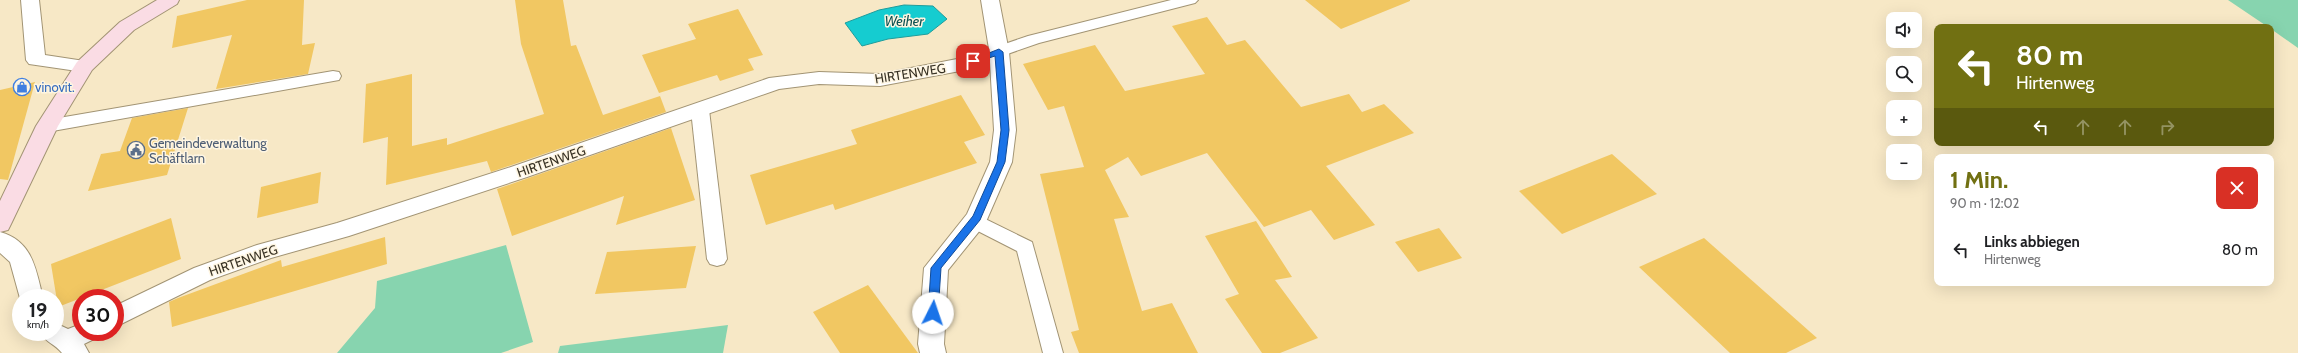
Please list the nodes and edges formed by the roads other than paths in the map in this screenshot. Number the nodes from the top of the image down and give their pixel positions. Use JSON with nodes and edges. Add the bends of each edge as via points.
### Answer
{"nodes":[{"id":1,"x":30,"y":0,"type":"edge"},
{"id":2,"x":170,"y":0,"type":"edge"},
{"id":3,"x":990,"y":0,"type":"edge"},
{"id":4,"x":1190,"y":0,"type":"edge"},
{"id":5,"x":999,"y":52,"type":"junction"},
{"id":6,"x":84,"y":66,"type":"junction"},
{"id":7,"x":333,"y":76,"type":"dead end"},
{"id":8,"x":700,"y":110,"type":"junction"},
{"id":9,"x":47,"y":126,"type":"junction"},
{"id":10,"x":975,"y":221,"type":"junction"},
{"id":11,"x":0,"y":224,"type":"edge"},
{"id":12,"x":0,"y":240,"type":"edge"},
{"id":13,"x":717,"y":259,"type":"dead end"},
{"id":14,"x":29,"y":289,"type":"edge"},
{"id":15,"x":124,"y":313,"type":"edge"},
{"id":16,"x":933,"y":353,"type":"edge"},
{"id":17,"x":1053,"y":353,"type":"edge"}],
"edges":[{"from":1,"to":6,"type":"street","via":[[36,60]]},
{"from":2,"to":6,"type":"main road","via":[[127,26]]},
{"from":3,"to":5,"type":"street"},
{"from":4,"to":5,"type":"lane","via":[[1034,39]]},
{"from":5,"to":8,"type":"street","name":"HIRTENWEG","via":[[960,65],[880,80],[819,78],[776,83]]},
{"from":5,"to":10,"type":"street","via":[[1005,130],[1001,162]]},
{"from":6,"to":9,"type":"main road"},
{"from":7,"to":9,"type":"lane"},
{"from":8,"to":13,"type":"lane"},
{"from":8,"to":15,"type":"street","name":"HIRTENWEG","via":[[341,230],[265,251],[202,274]]},
{"from":9,"to":11,"type":"main road"},
{"from":10,"to":16,"type":"street","via":[[936,268],[931,344]]},
{"from":10,"to":17,"type":"lane","via":[[1025,247]]},
{"from":12,"to":14,"type":"street","via":[[21,258]]}]}
